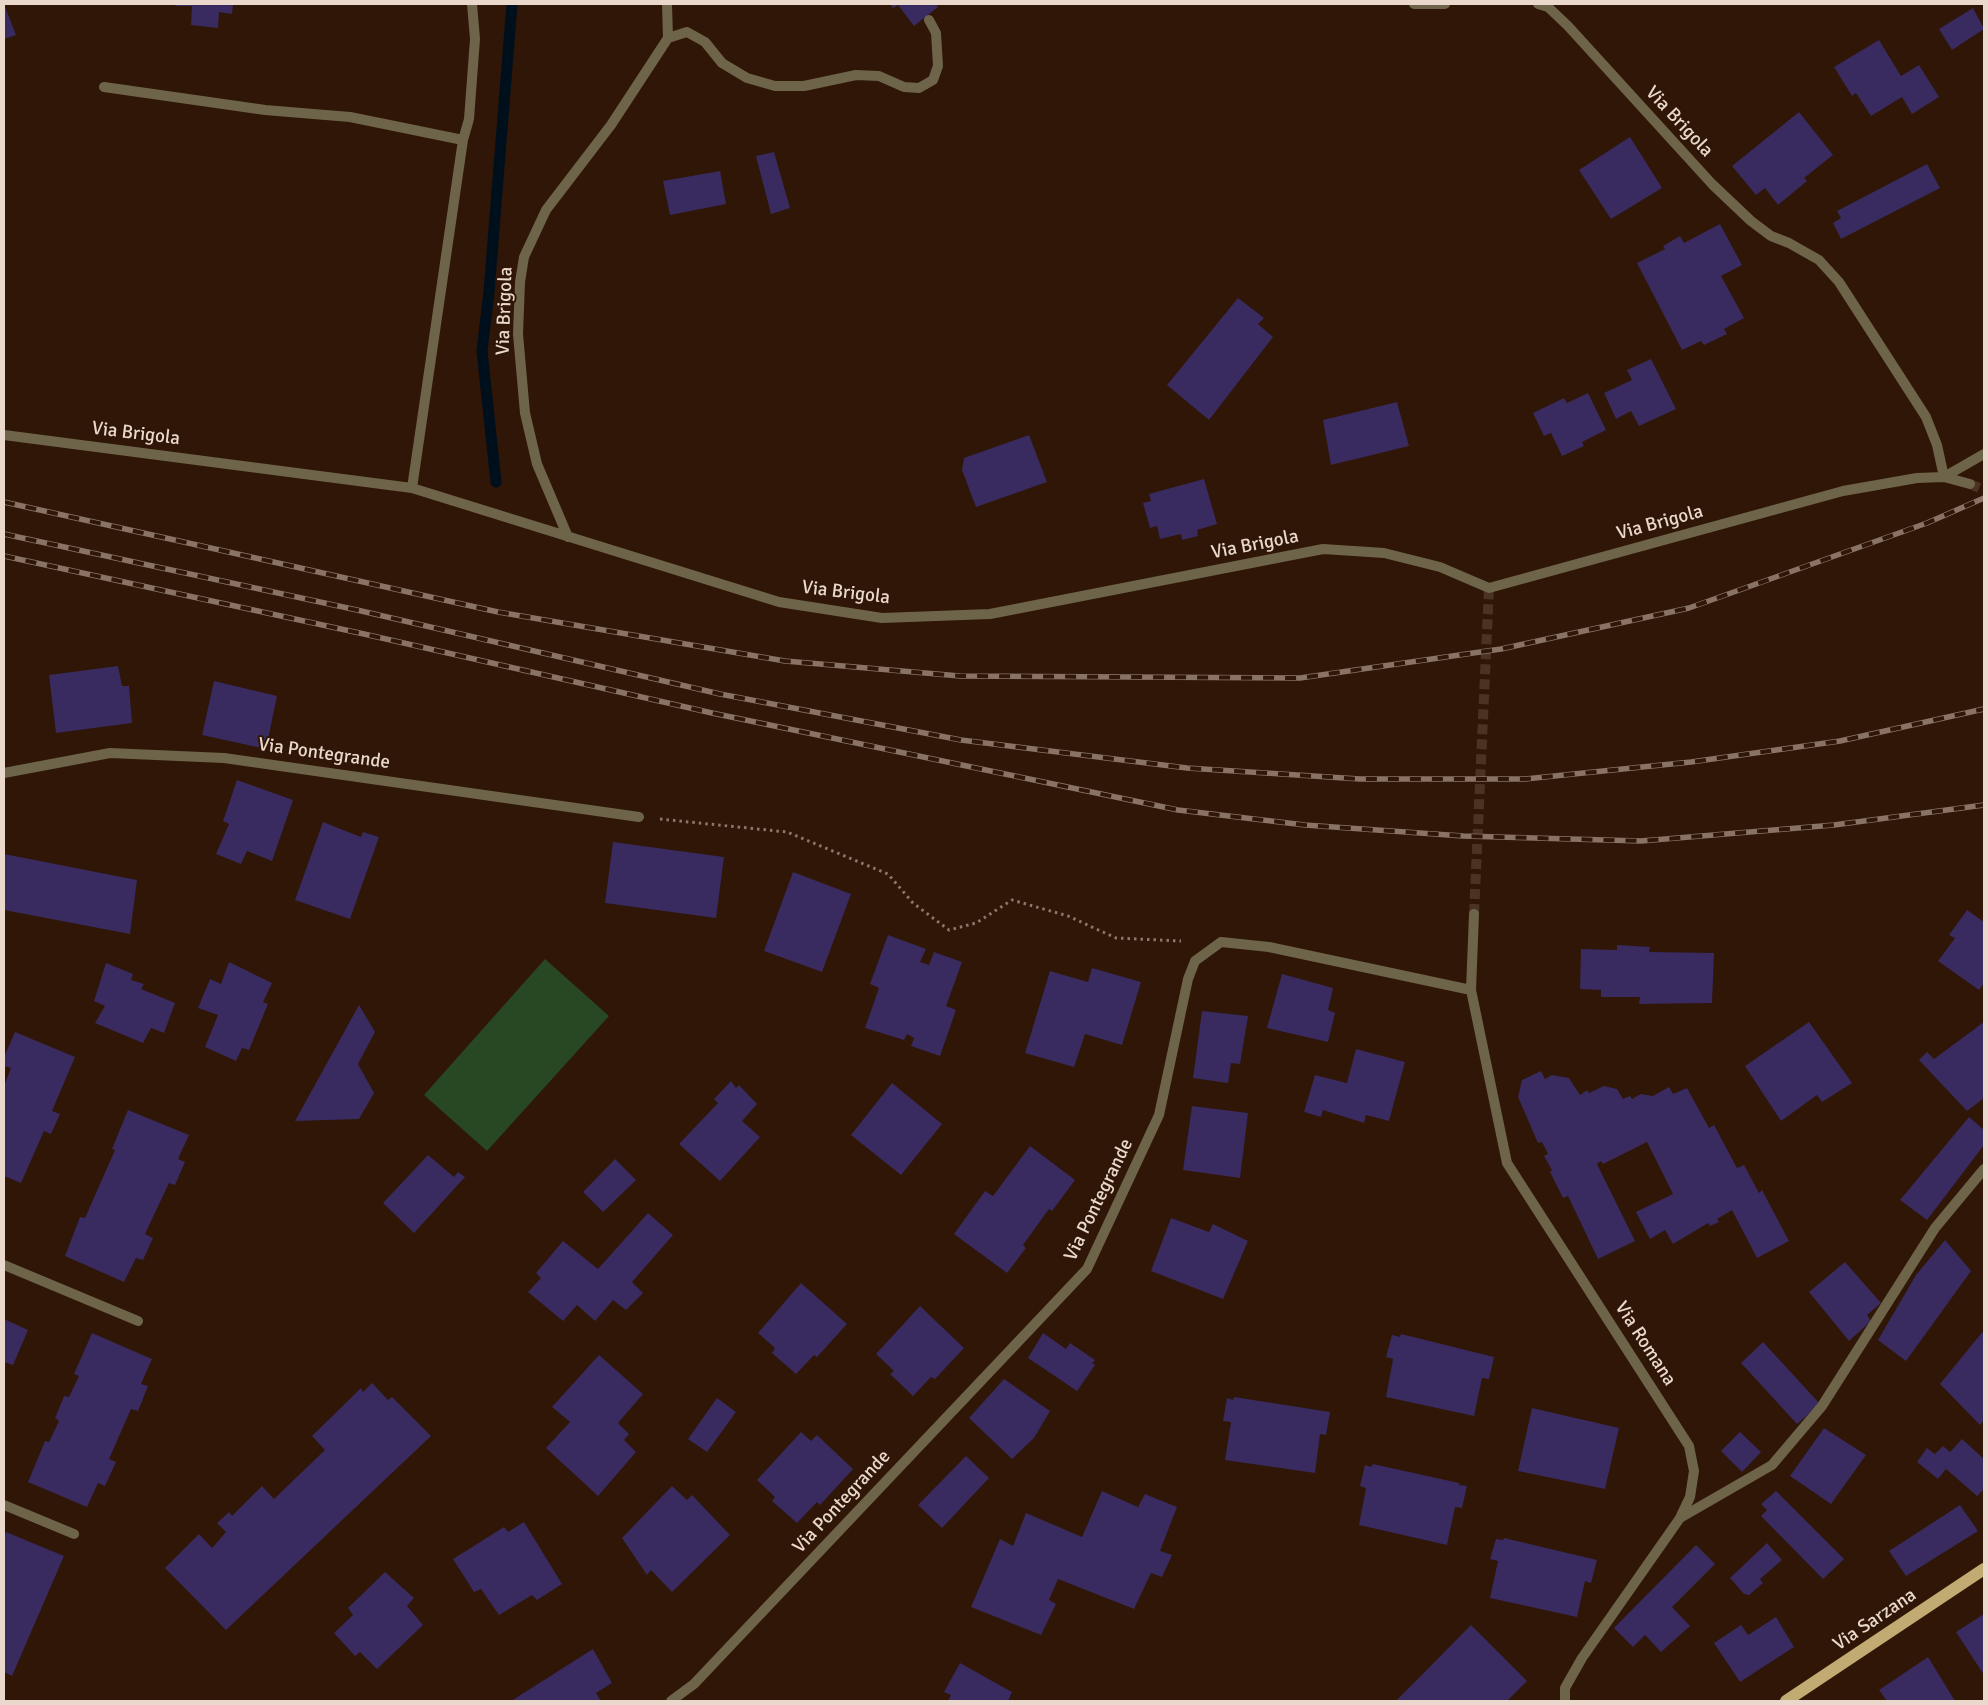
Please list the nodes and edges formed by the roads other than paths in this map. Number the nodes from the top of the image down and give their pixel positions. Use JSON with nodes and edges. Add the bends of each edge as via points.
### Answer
{"nodes":[{"id":1,"x":472,"y":4,"type":"edge"},
{"id":2,"x":667,"y":4,"type":"edge"},
{"id":3,"x":1414,"y":4,"type":"edge"},
{"id":4,"x":1445,"y":4,"type":"edge"},
{"id":5,"x":1538,"y":4,"type":"edge"},
{"id":6,"x":930,"y":20,"type":"dead end"},
{"id":7,"x":668,"y":38,"type":"junction"},
{"id":8,"x":104,"y":87,"type":"dead end"},
{"id":9,"x":463,"y":140,"type":"junction"},
{"id":10,"x":4,"y":435,"type":"edge"},
{"id":11,"x":1984,"y":454,"type":"edge"},
{"id":12,"x":1944,"y":477,"type":"junction"},
{"id":13,"x":1970,"y":484,"type":"tunnel mouth"},
{"id":14,"x":412,"y":488,"type":"junction"},
{"id":15,"x":568,"y":537,"type":"junction"},
{"id":16,"x":4,"y":773,"type":"edge"},
{"id":17,"x":639,"y":817,"type":"road end"},
{"id":18,"x":1474,"y":914,"type":"tunnel mouth"},
{"id":19,"x":1471,"y":990,"type":"junction"},
{"id":20,"x":1984,"y":1169,"type":"edge"},
{"id":21,"x":4,"y":1265,"type":"edge"},
{"id":22,"x":138,"y":1321,"type":"dead end"},
{"id":23,"x":4,"y":1505,"type":"edge"},
{"id":24,"x":1680,"y":1518,"type":"junction"},
{"id":25,"x":74,"y":1534,"type":"dead end"},
{"id":26,"x":1984,"y":1570,"type":"edge"},
{"id":27,"x":671,"y":1701,"type":"edge"},
{"id":28,"x":1565,"y":1701,"type":"edge"},
{"id":29,"x":1786,"y":1701,"type":"edge"}],
"edges":[{"from":1,"to":9,"type":"street","via":[[475,39],[469,119]]},
{"from":2,"to":7,"type":"street"},
{"from":3,"to":4,"type":"street"},
{"from":5,"to":12,"type":"street","name":"Via Brigola","via":[[1548,7],[1568,26],[1750,220],[1771,236],[1820,260],[1839,282],[1926,418],[1937,445]]},
{"from":6,"to":7,"type":"street","via":[[936,33],[938,66],[933,80],[919,88],[904,87],[879,76],[856,75],[804,86],[775,86],[747,78],[722,63],[705,42],[687,32]]},
{"from":7,"to":15,"type":"street","name":"Via Brigola","via":[[611,126],[546,210],[524,257],[518,334],[525,413],[537,464]]},
{"from":8,"to":9,"type":"street","via":[[265,110],[350,117]]},
{"from":9,"to":14,"type":"street"},
{"from":10,"to":14,"type":"street","name":"Via Brigola"},
{"from":11,"to":12,"type":"street"},
{"from":12,"to":13,"type":"street","name":"Via Brigola"},
{"from":12,"to":15,"type":"street","name":"Via Brigola","via":[[1917,478],[1843,491],[1489,588],[1440,566],[1384,553],[1323,549],[990,614],[882,618],[780,602]]},
{"from":14,"to":15,"type":"street","name":"Via Brigola"},
{"from":16,"to":17,"type":"street","name":"Via Pontegrande","via":[[110,753],[224,758]]},
{"from":18,"to":19,"type":"street","name":"Via Romana"},
{"from":19,"to":24,"type":"street","name":"Via Romana","via":[[1507,1163],[1689,1446],[1694,1471],[1690,1497]]},
{"from":19,"to":27,"type":"street","name":"Via Pontegrande","via":[[1269,947],[1221,942],[1195,961],[1188,979],[1159,1116],[1087,1269],[701,1677]]},
{"from":20,"to":24,"type":"street","via":[[1935,1228],[1822,1406],[1772,1465]]},
{"from":21,"to":22,"type":"street"},
{"from":23,"to":25,"type":"street"},
{"from":24,"to":28,"type":"street","name":"Via Romana","via":[[1582,1658],[1565,1688]]},
{"from":26,"to":29,"type":"main road","name":"Via Sarzana"}]}
